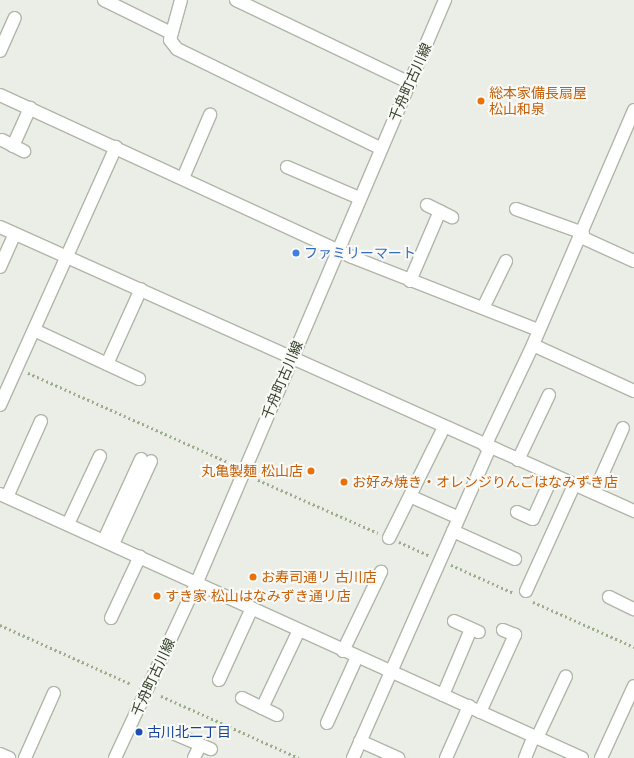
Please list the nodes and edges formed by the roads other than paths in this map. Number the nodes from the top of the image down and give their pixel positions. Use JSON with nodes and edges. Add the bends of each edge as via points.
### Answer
{"nodes":[{"id":1,"x":104,"y":0,"type":"edge"},
{"id":2,"x":181,"y":0,"type":"edge"},
{"id":3,"x":236,"y":0,"type":"edge"},
{"id":4,"x":445,"y":0,"type":"edge"},
{"id":5,"x":15,"y":18,"type":"dead end"},
{"id":6,"x":171,"y":32,"type":"junction"},
{"id":7,"x":0,"y":51,"type":"edge"},
{"id":8,"x":410,"y":82,"type":"junction"},
{"id":9,"x":0,"y":95,"type":"edge"},
{"id":10,"x":30,"y":108,"type":"junction"},
{"id":11,"x":634,"y":110,"type":"edge"},
{"id":12,"x":210,"y":115,"type":"dead end"},
{"id":13,"x":2,"y":140,"type":"dead end"},
{"id":14,"x":116,"y":147,"type":"junction"},
{"id":15,"x":380,"y":148,"type":"junction"},
{"id":16,"x":287,"y":167,"type":"dead end"},
{"id":17,"x":183,"y":178,"type":"junction"},
{"id":18,"x":359,"y":198,"type":"junction"},
{"id":19,"x":427,"y":205,"type":"dead end"},
{"id":20,"x":516,"y":209,"type":"dead end"},
{"id":21,"x":440,"y":211,"type":"junction"},
{"id":22,"x":452,"y":217,"type":"dead end"},
{"id":23,"x":0,"y":227,"type":"edge"},
{"id":24,"x":15,"y":234,"type":"junction"},
{"id":25,"x":582,"y":235,"type":"junction"},
{"id":26,"x":337,"y":248,"type":"junction"},
{"id":27,"x":67,"y":256,"type":"junction"},
{"id":28,"x":506,"y":261,"type":"dead end"},
{"id":29,"x":634,"y":261,"type":"edge"},
{"id":30,"x":0,"y":267,"type":"edge"},
{"id":31,"x":410,"y":281,"type":"junction"},
{"id":32,"x":141,"y":289,"type":"junction"},
{"id":33,"x":484,"y":306,"type":"junction"},
{"id":34,"x":34,"y":330,"type":"junction"},
{"id":35,"x":538,"y":330,"type":"junction"},
{"id":36,"x":533,"y":345,"type":"junction"},
{"id":37,"x":292,"y":356,"type":"junction"},
{"id":38,"x":107,"y":364,"type":"junction"},
{"id":39,"x":139,"y":379,"type":"dead end"},
{"id":40,"x":634,"y":392,"type":"edge"},
{"id":41,"x":549,"y":394,"type":"dead end"},
{"id":42,"x":0,"y":405,"type":"edge"},
{"id":43,"x":41,"y":421,"type":"dead end"},
{"id":44,"x":444,"y":427,"type":"junction"},
{"id":45,"x":623,"y":428,"type":"dead end"},
{"id":46,"x":488,"y":447,"type":"junction"},
{"id":47,"x":100,"y":456,"type":"dead end"},
{"id":48,"x":146,"y":460,"type":"dead end"},
{"id":49,"x":518,"y":460,"type":"junction"},
{"id":50,"x":553,"y":475,"type":"junction"},
{"id":51,"x":574,"y":484,"type":"junction"},
{"id":52,"x":594,"y":493,"type":"junction"},
{"id":53,"x":3,"y":495,"type":"edge"},
{"id":54,"x":412,"y":497,"type":"junction"},
{"id":55,"x":634,"y":511,"type":"edge"},
{"id":56,"x":517,"y":512,"type":"dead end"},
{"id":57,"x":459,"y":518,"type":"junction"},
{"id":58,"x":68,"y":524,"type":"junction"},
{"id":59,"x":453,"y":531,"type":"junction"},
{"id":60,"x":389,"y":538,"type":"dead end"},
{"id":61,"x":108,"y":542,"type":"junction"},
{"id":62,"x":140,"y":556,"type":"junction"},
{"id":63,"x":515,"y":559,"type":"dead end"},
{"id":64,"x":381,"y":572,"type":"dead end"},
{"id":65,"x":197,"y":582,"type":"junction"},
{"id":66,"x":526,"y":590,"type":"dead end"},
{"id":67,"x":609,"y":597,"type":"dead end"},
{"id":68,"x":252,"y":608,"type":"junction"},
{"id":69,"x":634,"y":609,"type":"edge"},
{"id":70,"x":111,"y":618,"type":"dead end"},
{"id":71,"x":454,"y":621,"type":"dead end"},
{"id":72,"x":298,"y":630,"type":"junction"},
{"id":73,"x":503,"y":630,"type":"dead end"},
{"id":74,"x":343,"y":651,"type":"junction"},
{"id":75,"x":357,"y":658,"type":"junction"},
{"id":76,"x":390,"y":673,"type":"junction"},
{"id":77,"x":566,"y":676,"type":"dead end"},
{"id":78,"x":219,"y":680,"type":"dead end"},
{"id":79,"x":634,"y":686,"type":"edge"},
{"id":80,"x":54,"y":693,"type":"dead end"},
{"id":81,"x":443,"y":695,"type":"junction"},
{"id":82,"x":242,"y":698,"type":"dead end"},
{"id":83,"x":469,"y":706,"type":"junction"},
{"id":84,"x":262,"y":708,"type":"junction"},
{"id":85,"x":480,"y":712,"type":"junction"},
{"id":86,"x":277,"y":715,"type":"dead end"},
{"id":87,"x":327,"y":723,"type":"dead end"},
{"id":88,"x":175,"y":734,"type":"dead end"},
{"id":89,"x":536,"y":737,"type":"junction"},
{"id":90,"x":360,"y":741,"type":"junction"},
{"id":91,"x":0,"y":754,"type":"edge"},
{"id":92,"x":397,"y":756,"type":"edge"},
{"id":93,"x":603,"y":757,"type":"edge"},
{"id":94,"x":9,"y":758,"type":"edge"},
{"id":95,"x":25,"y":758,"type":"edge"},
{"id":96,"x":116,"y":758,"type":"edge"},
{"id":97,"x":194,"y":758,"type":"edge"},
{"id":98,"x":353,"y":758,"type":"edge"},
{"id":99,"x":446,"y":758,"type":"edge"},
{"id":100,"x":525,"y":758,"type":"edge"},
{"id":101,"x":582,"y":758,"type":"edge"}],
"edges":[{"from":1,"to":6,"type":"street"},
{"from":2,"to":6,"type":"street"},
{"from":3,"to":8,"type":"street"},
{"from":4,"to":8,"type":"street","name":"千舟町古川線"},
{"from":5,"to":7,"type":"street"},
{"from":6,"to":15,"type":"street","via":[[170,40],[177,49],[326,119]]},
{"from":8,"to":15,"type":"street","name":"千舟町古川線"},
{"from":9,"to":10,"type":"street"},
{"from":10,"to":13,"type":"street","via":[[19,148]]},
{"from":10,"to":14,"type":"street"},
{"from":11,"to":25,"type":"street"},
{"from":12,"to":17,"type":"street"},
{"from":14,"to":17,"type":"street"},
{"from":14,"to":27,"type":"street"},
{"from":15,"to":18,"type":"street","name":"千舟町古川線"},
{"from":16,"to":18,"type":"street"},
{"from":17,"to":26,"type":"street"},
{"from":18,"to":26,"type":"street","name":"千舟町古川線"},
{"from":19,"to":21,"type":"street"},
{"from":20,"to":25,"type":"street"},
{"from":21,"to":22,"type":"street"},
{"from":21,"to":31,"type":"street"},
{"from":23,"to":24,"type":"street"},
{"from":24,"to":27,"type":"street"},
{"from":24,"to":30,"type":"street"},
{"from":25,"to":29,"type":"street"},
{"from":25,"to":35,"type":"street"},
{"from":26,"to":31,"type":"street"},
{"from":26,"to":37,"type":"street","name":"千舟町古川線"},
{"from":27,"to":32,"type":"street"},
{"from":27,"to":34,"type":"street"},
{"from":28,"to":33,"type":"street"},
{"from":31,"to":33,"type":"street"},
{"from":32,"to":37,"type":"street"},
{"from":32,"to":38,"type":"street"},
{"from":33,"to":35,"type":"street"},
{"from":34,"to":38,"type":"street"},
{"from":34,"to":42,"type":"street"},
{"from":35,"to":36,"type":"street"},
{"from":36,"to":40,"type":"street"},
{"from":36,"to":46,"type":"street"},
{"from":37,"to":44,"type":"street"},
{"from":37,"to":65,"type":"street","name":"千舟町古川線"},
{"from":38,"to":39,"type":"street"},
{"from":41,"to":49,"type":"street"},
{"from":43,"to":53,"type":"street"},
{"from":44,"to":46,"type":"street"},
{"from":44,"to":54,"type":"street"},
{"from":45,"to":52,"type":"street"},
{"from":46,"to":49,"type":"street"},
{"from":46,"to":57,"type":"street"},
{"from":47,"to":58,"type":"street"},
{"from":48,"to":61,"type":"street"},
{"from":49,"to":50,"type":"street"},
{"from":50,"to":51,"type":"street"},
{"from":50,"to":56,"type":"street","via":[[533,519]]},
{"from":51,"to":52,"type":"street"},
{"from":51,"to":66,"type":"street"},
{"from":52,"to":55,"type":"street"},
{"from":53,"to":58,"type":"street"},
{"from":54,"to":57,"type":"street"},
{"from":54,"to":60,"type":"street"},
{"from":57,"to":59,"type":"street"},
{"from":58,"to":61,"type":"street"},
{"from":59,"to":63,"type":"street"},
{"from":59,"to":76,"type":"street"},
{"from":61,"to":62,"type":"street"},
{"from":62,"to":65,"type":"street"},
{"from":62,"to":70,"type":"street"},
{"from":64,"to":74,"type":"street"},
{"from":65,"to":68,"type":"street"},
{"from":65,"to":96,"type":"street","name":"千舟町古川線"},
{"from":67,"to":69,"type":"street"},
{"from":68,"to":72,"type":"street"},
{"from":68,"to":78,"type":"street"},
{"from":71,"to":81,"type":"street","via":[[475,631]]},
{"from":72,"to":74,"type":"street"},
{"from":72,"to":84,"type":"street"},
{"from":73,"to":85,"type":"street","via":[[515,635]]},
{"from":74,"to":75,"type":"street"},
{"from":75,"to":76,"type":"street"},
{"from":75,"to":87,"type":"street"},
{"from":76,"to":81,"type":"street"},
{"from":76,"to":90,"type":"street"},
{"from":77,"to":89,"type":"street"},
{"from":79,"to":93,"type":"street"},
{"from":80,"to":95,"type":"street"},
{"from":81,"to":83,"type":"street"},
{"from":82,"to":84,"type":"street"},
{"from":83,"to":85,"type":"street"},
{"from":83,"to":99,"type":"street"},
{"from":84,"to":86,"type":"street"},
{"from":85,"to":89,"type":"street"},
{"from":88,"to":97,"type":"street","via":[[206,747]]},
{"from":89,"to":100,"type":"street"},
{"from":89,"to":101,"type":"street"},
{"from":90,"to":92,"type":"street"},
{"from":90,"to":98,"type":"street"},
{"from":91,"to":94,"type":"street"}]}
